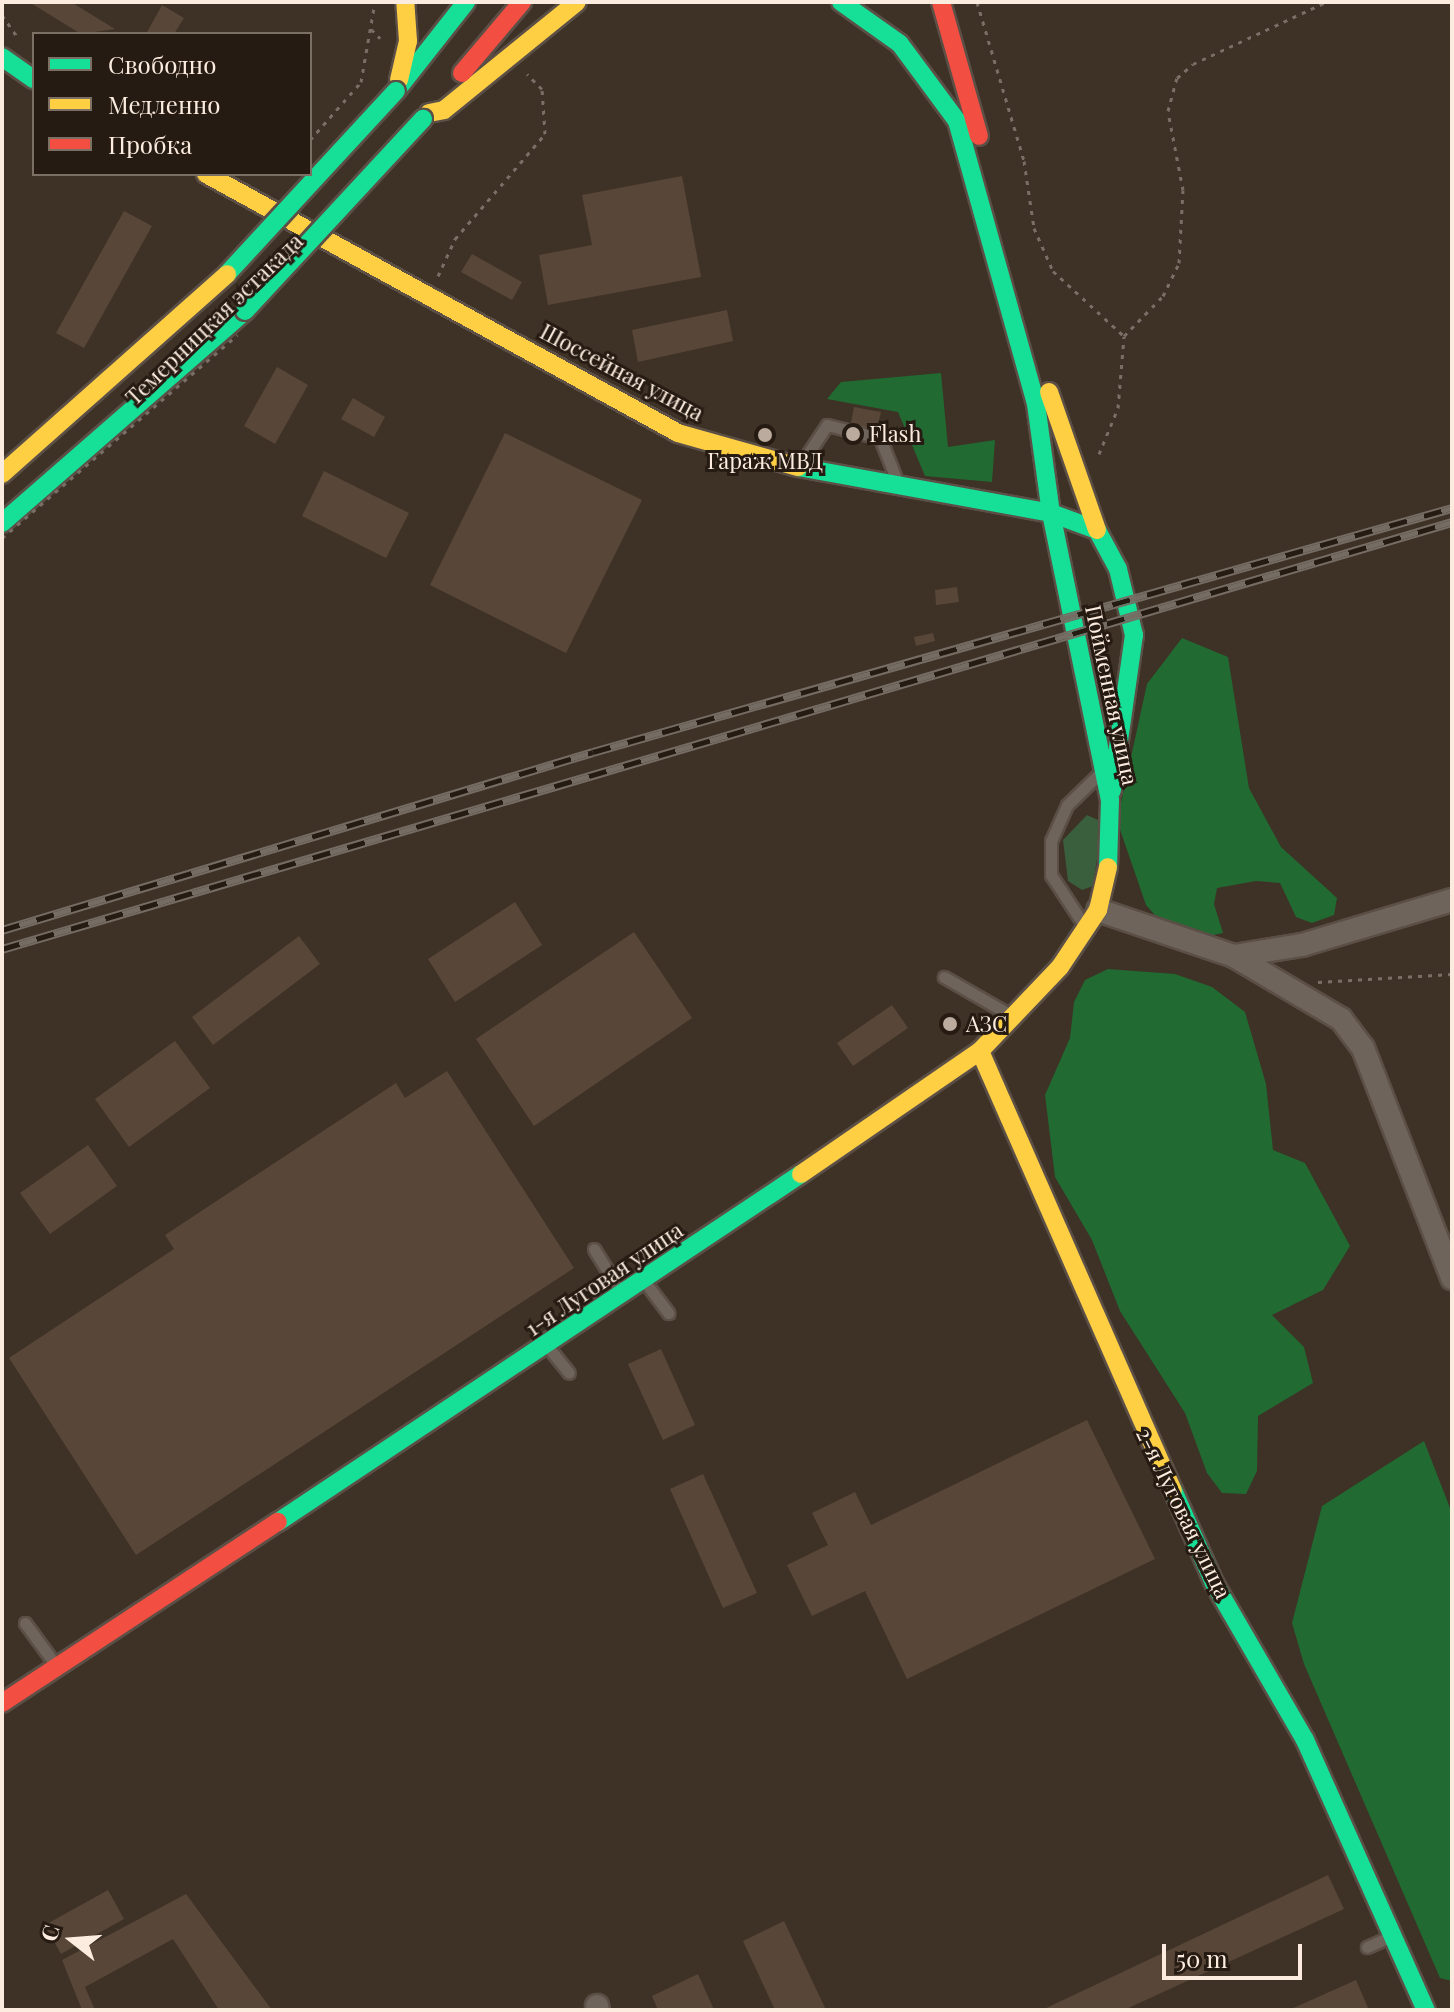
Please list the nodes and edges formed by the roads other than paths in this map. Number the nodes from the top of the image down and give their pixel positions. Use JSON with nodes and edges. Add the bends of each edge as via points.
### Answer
{"nodes":[{"id":1,"x":405,"y":2,"type":"edge"},
{"id":2,"x":466,"y":2,"type":"edge"},
{"id":3,"x":522,"y":2,"type":"edge"},
{"id":4,"x":577,"y":2,"type":"edge"},
{"id":5,"x":841,"y":2,"type":"edge"},
{"id":6,"x":941,"y":2,"type":"edge"},
{"id":7,"x":2,"y":57,"type":"edge"},
{"id":8,"x":32,"y":78,"type":"edge"},
{"id":9,"x":396,"y":91,"type":"junction"},
{"id":10,"x":426,"y":116,"type":"junction"},
{"id":11,"x":210,"y":176,"type":"edge"},
{"id":12,"x":244,"y":176,"type":"edge"},
{"id":13,"x":247,"y":196,"type":"junction"},
{"id":14,"x":799,"y":467,"type":"junction"},
{"id":15,"x":2,"y":474,"type":"edge"},
{"id":16,"x":1081,"y":483,"type":"junction"},
{"id":17,"x":899,"y":485,"type":"junction"},
{"id":18,"x":1051,"y":513,"type":"junction"},
{"id":19,"x":2,"y":523,"type":"edge"},
{"id":20,"x":1097,"y":530,"type":"junction"},
{"id":21,"x":1103,"y":771,"type":"junction"},
{"id":22,"x":1110,"y":800,"type":"junction"},
{"id":23,"x":1452,"y":900,"type":"edge"},
{"id":24,"x":1092,"y":919,"type":"junction"},
{"id":25,"x":1234,"y":956,"type":"junction"},
{"id":26,"x":944,"y":977,"type":"dead end"},
{"id":27,"x":1013,"y":1017,"type":"junction"},
{"id":28,"x":980,"y":1051,"type":"junction"},
{"id":29,"x":594,"y":1249,"type":"dead end"},
{"id":30,"x":1452,"y":1278,"type":"edge"},
{"id":31,"x":645,"y":1281,"type":"junction"},
{"id":32,"x":623,"y":1296,"type":"junction"},
{"id":33,"x":668,"y":1313,"type":"dead end"},
{"id":34,"x":548,"y":1346,"type":"junction"},
{"id":35,"x":569,"y":1373,"type":"dead end"},
{"id":36,"x":25,"y":1623,"type":"dead end"},
{"id":37,"x":56,"y":1665,"type":"junction"},
{"id":38,"x":2,"y":1703,"type":"edge"},
{"id":39,"x":1393,"y":1935,"type":"junction"},
{"id":40,"x":1367,"y":1947,"type":"dead end"},
{"id":41,"x":1426,"y":2010,"type":"edge"}],
"edges":[{"from":1,"to":9,"type":"main road","via":[[408,41]]},
{"from":2,"to":9,"type":"main road"},
{"from":3,"to":10,"type":"main road"},
{"from":4,"to":10,"type":"main road","via":[[444,110]]},
{"from":5,"to":18,"type":"main road","name":"Пойменная улица","via":[[900,44],[957,121],[1036,404]]},
{"from":6,"to":16,"type":"main road","name":"Пойменная улица"},
{"from":7,"to":8,"type":"main road"},
{"from":9,"to":15,"type":"main road","name":"Темерницкая эстакада","bridge":true,"via":[[219,283]]},
{"from":10,"to":19,"type":"main road","name":"Темерницкая эстакада","bridge":true,"via":[[245,311]]},
{"from":11,"to":13,"type":"main road","name":"Шоссейная улица"},
{"from":12,"to":13,"type":"lane"},
{"from":13,"to":14,"type":"main road","name":"Шоссейная улица","via":[[678,433],[728,452]]},
{"from":14,"to":17,"type":"main road","name":"Шоссейная улица"},
{"from":14,"to":17,"type":"lane","via":[[827,425],[880,438]]},
{"from":16,"to":18,"type":"main road"},
{"from":16,"to":20,"type":"main road","name":"Пойменная улица"},
{"from":17,"to":18,"type":"main road","name":"Шоссейная улица"},
{"from":18,"to":20,"type":"main road"},
{"from":18,"to":21,"type":"main road","name":"Пойменная улица"},
{"from":20,"to":22,"type":"main road","name":"Пойменная улица","via":[[1118,569],[1134,635]]},
{"from":21,"to":22,"type":"main road","name":"Пойменная улица"},
{"from":21,"to":24,"type":"lane","via":[[1067,805],[1051,841],[1051,875]]},
{"from":22,"to":24,"type":"main road","name":"1-я Луговая улица","via":[[1113,848]]},
{"from":23,"to":25,"type":"street","via":[[1302,945]]},
{"from":24,"to":25,"type":"street"},
{"from":24,"to":27,"type":"main road","name":"1-я Луговая улица","via":[[1060,967]]},
{"from":25,"to":30,"type":"street","via":[[1341,1019],[1363,1048]]},
{"from":26,"to":27,"type":"lane"},
{"from":27,"to":28,"type":"main road","name":"1-я Луговая улица"},
{"from":28,"to":31,"type":"main road","name":"1-я Луговая улица"},
{"from":28,"to":39,"type":"main road","name":"2-я Луговая улица","via":[[1214,1583],[1305,1740]]},
{"from":29,"to":32,"type":"lane"},
{"from":31,"to":32,"type":"main road","name":"1-я Луговая улица"},
{"from":31,"to":33,"type":"lane"},
{"from":32,"to":34,"type":"main road","name":"1-я Луговая улица"},
{"from":34,"to":35,"type":"lane"},
{"from":34,"to":37,"type":"main road","name":"1-я Луговая улица"},
{"from":36,"to":37,"type":"lane"},
{"from":37,"to":38,"type":"main road","name":"1-я Луговая улица"},
{"from":39,"to":40,"type":"lane"},
{"from":39,"to":41,"type":"main road","name":"2-я Луговая улица"}]}
